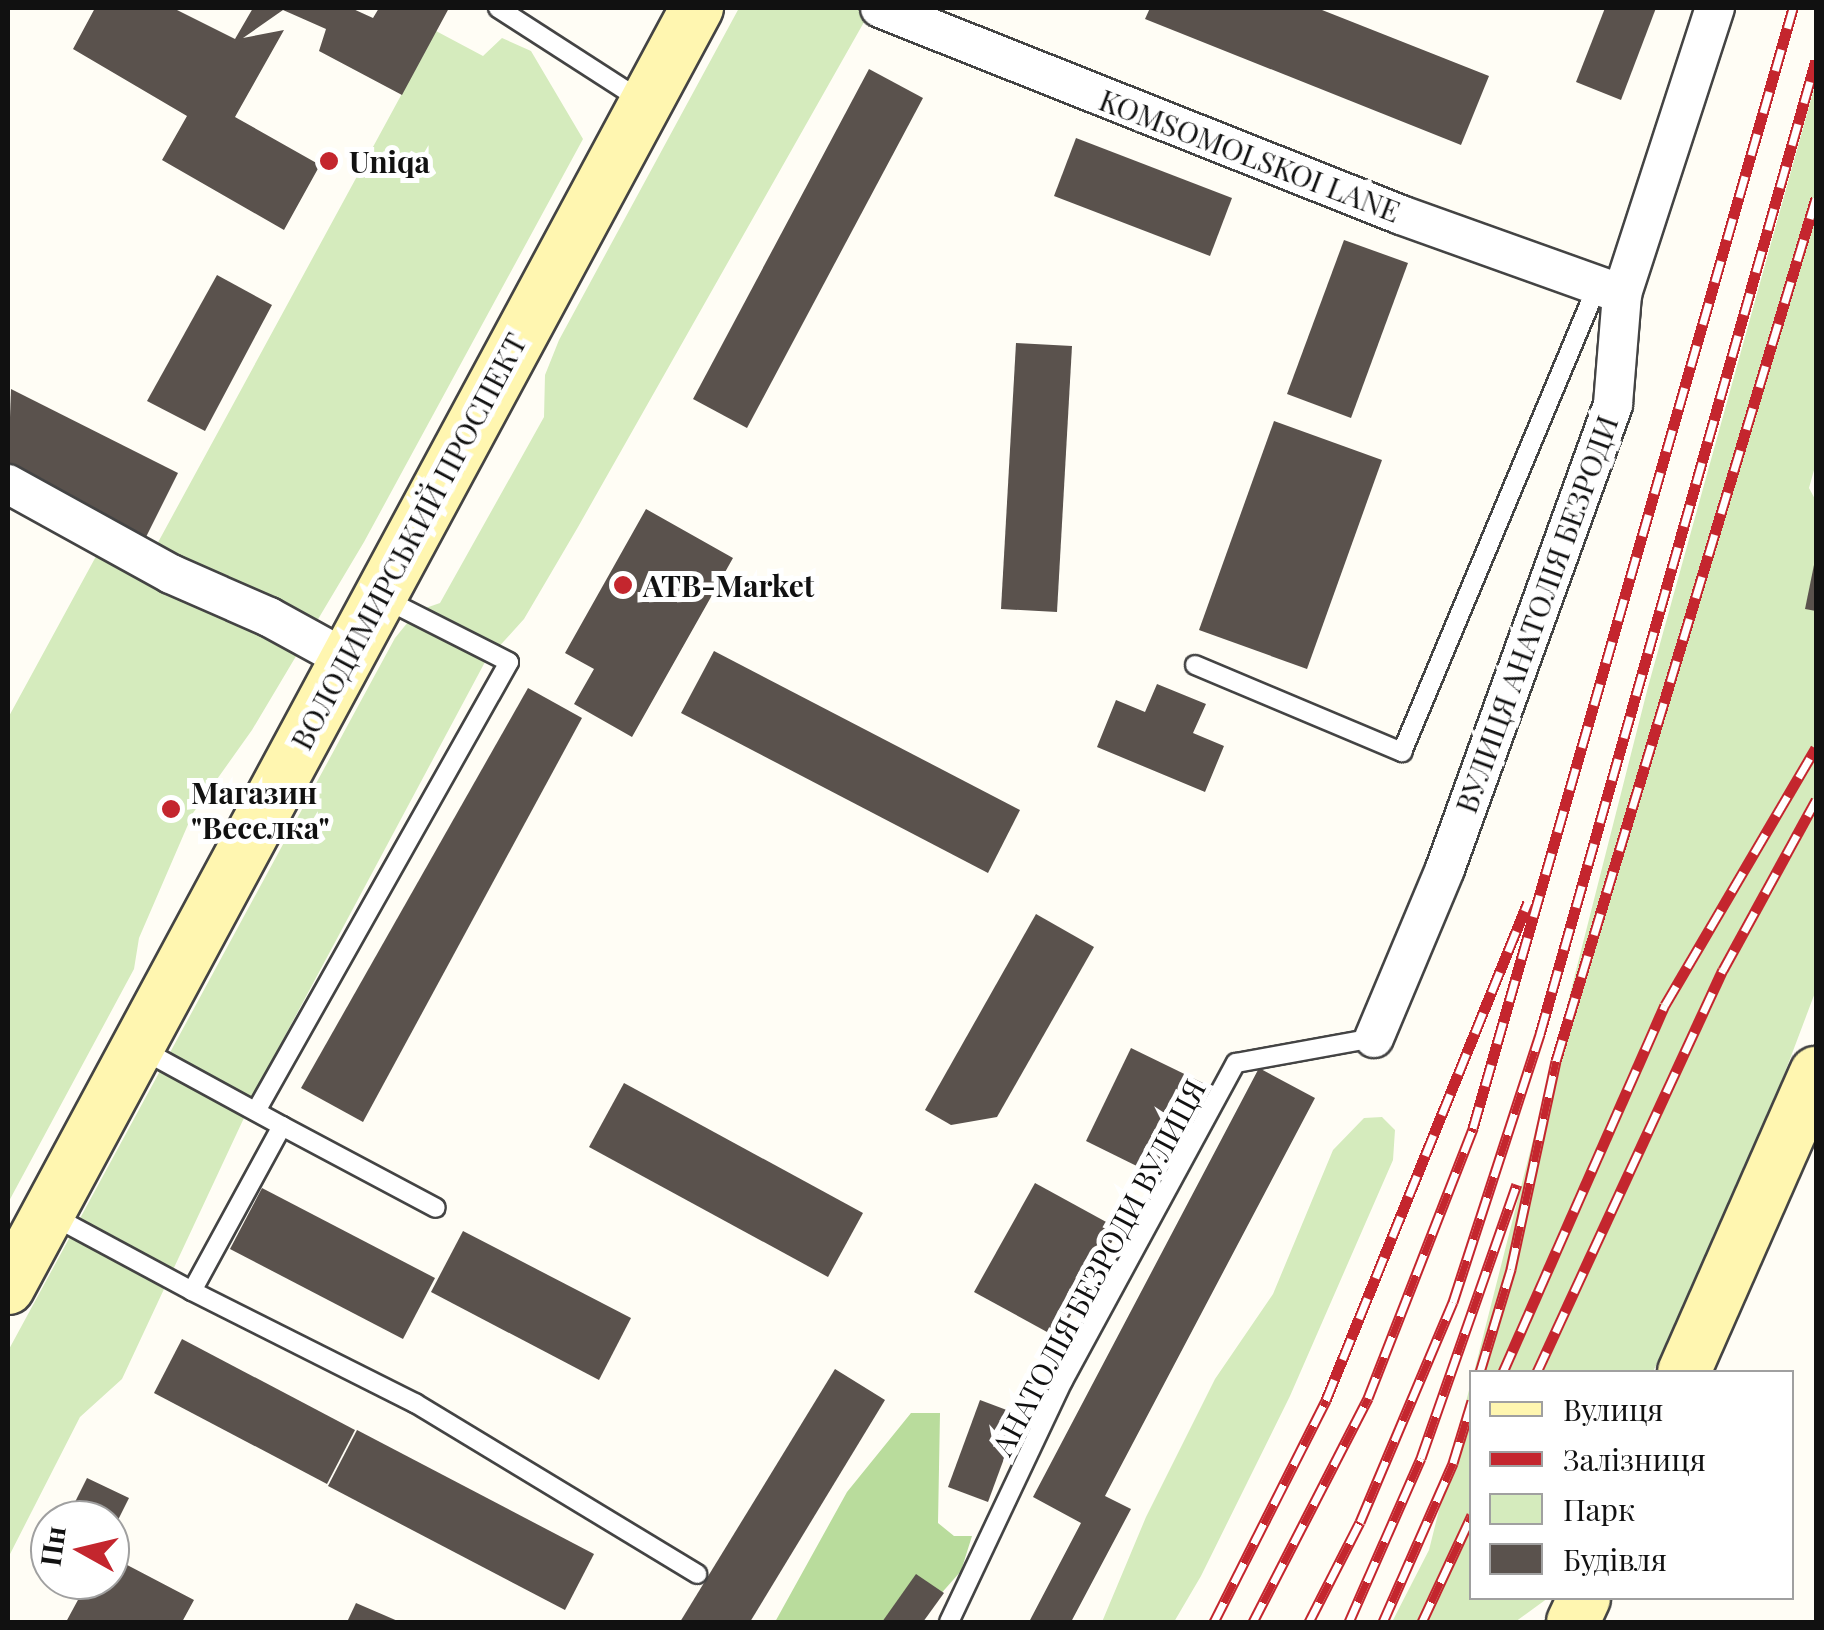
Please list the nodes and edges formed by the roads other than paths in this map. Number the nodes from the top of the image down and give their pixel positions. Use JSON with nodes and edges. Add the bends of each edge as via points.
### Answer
{"nodes":[{"id":1,"x":498,"y":8,"type":"edge"},
{"id":2,"x":697,"y":8,"type":"edge"},
{"id":3,"x":880,"y":8,"type":"edge"},
{"id":4,"x":1715,"y":8,"type":"edge"},
{"id":5,"x":646,"y":102,"type":"junction"},
{"id":6,"x":1610,"y":289,"type":"junction"},
{"id":7,"x":8,"y":484,"type":"edge"},
{"id":8,"x":378,"y":595,"type":"junction"},
{"id":9,"x":344,"y":658,"type":"junction"},
{"id":10,"x":1195,"y":665,"type":"dead end"},
{"id":11,"x":1374,"y":1038,"type":"joint"},
{"id":12,"x":135,"y":1046,"type":"junction"},
{"id":13,"x":1816,"y":1073,"type":"edge"},
{"id":14,"x":256,"y":1111,"type":"junction"},
{"id":15,"x":282,"y":1126,"type":"junction"},
{"id":16,"x":436,"y":1208,"type":"dead end"},
{"id":17,"x":46,"y":1212,"type":"junction"},
{"id":18,"x":8,"y":1288,"type":"edge"},
{"id":19,"x":192,"y":1291,"type":"junction"},
{"id":20,"x":1685,"y":1370,"type":"edge"},
{"id":21,"x":698,"y":1574,"type":"dead end"},
{"id":22,"x":950,"y":1622,"type":"edge"}],
"edges":[{"from":1,"to":5,"type":"lane"},
{"from":2,"to":5,"type":"main road","name":"ВОЛОДИМИРСЬКИЙ ПРОСПЕКТ"},
{"from":3,"to":6,"type":"street","name":"KOMSOMOLSKOI LANE","via":[[1401,214]]},
{"from":4,"to":6,"type":"street","name":"ВУЛИЦЯ АНАТОЛІЯ БЕЗРОДИ"},
{"from":5,"to":8,"type":"main road","name":"ВОЛОДИМИРСЬКИЙ ПРОСПЕКТ"},
{"from":6,"to":10,"type":"lane","via":[[1402,752]]},
{"from":6,"to":11,"type":"street","name":"ВУЛИЦЯ АНАТОЛІЯ БЕЗРОДИ","via":[[1612,404],[1445,869]]},
{"from":7,"to":9,"type":"street"},
{"from":8,"to":9,"type":"main road","name":"ВОЛОДИМИРСЬКИЙ ПРОСПЕКТ"},
{"from":8,"to":14,"type":"lane","via":[[509,662]]},
{"from":9,"to":12,"type":"main road","name":"ВОЛОДИМИРСЬКИЙ ПРОСПЕКТ"},
{"from":11,"to":22,"type":"lane","name":"АНАТОЛІЯ БЕЗРОДИ ВУЛИЦЯ","via":[[1236,1064],[1063,1380]]},
{"from":12,"to":14,"type":"lane"},
{"from":12,"to":17,"type":"main road","name":"ВОЛОДИМИРСЬКИЙ ПРОСПЕКТ"},
{"from":13,"to":20,"type":"main road"},
{"from":14,"to":15,"type":"lane"},
{"from":15,"to":16,"type":"lane"},
{"from":15,"to":19,"type":"lane"},
{"from":17,"to":18,"type":"main road","name":"ВОЛОДИМИРСЬКИЙ ПРОСПЕКТ"},
{"from":17,"to":19,"type":"lane"},
{"from":19,"to":21,"type":"lane","via":[[415,1404]]}]}
